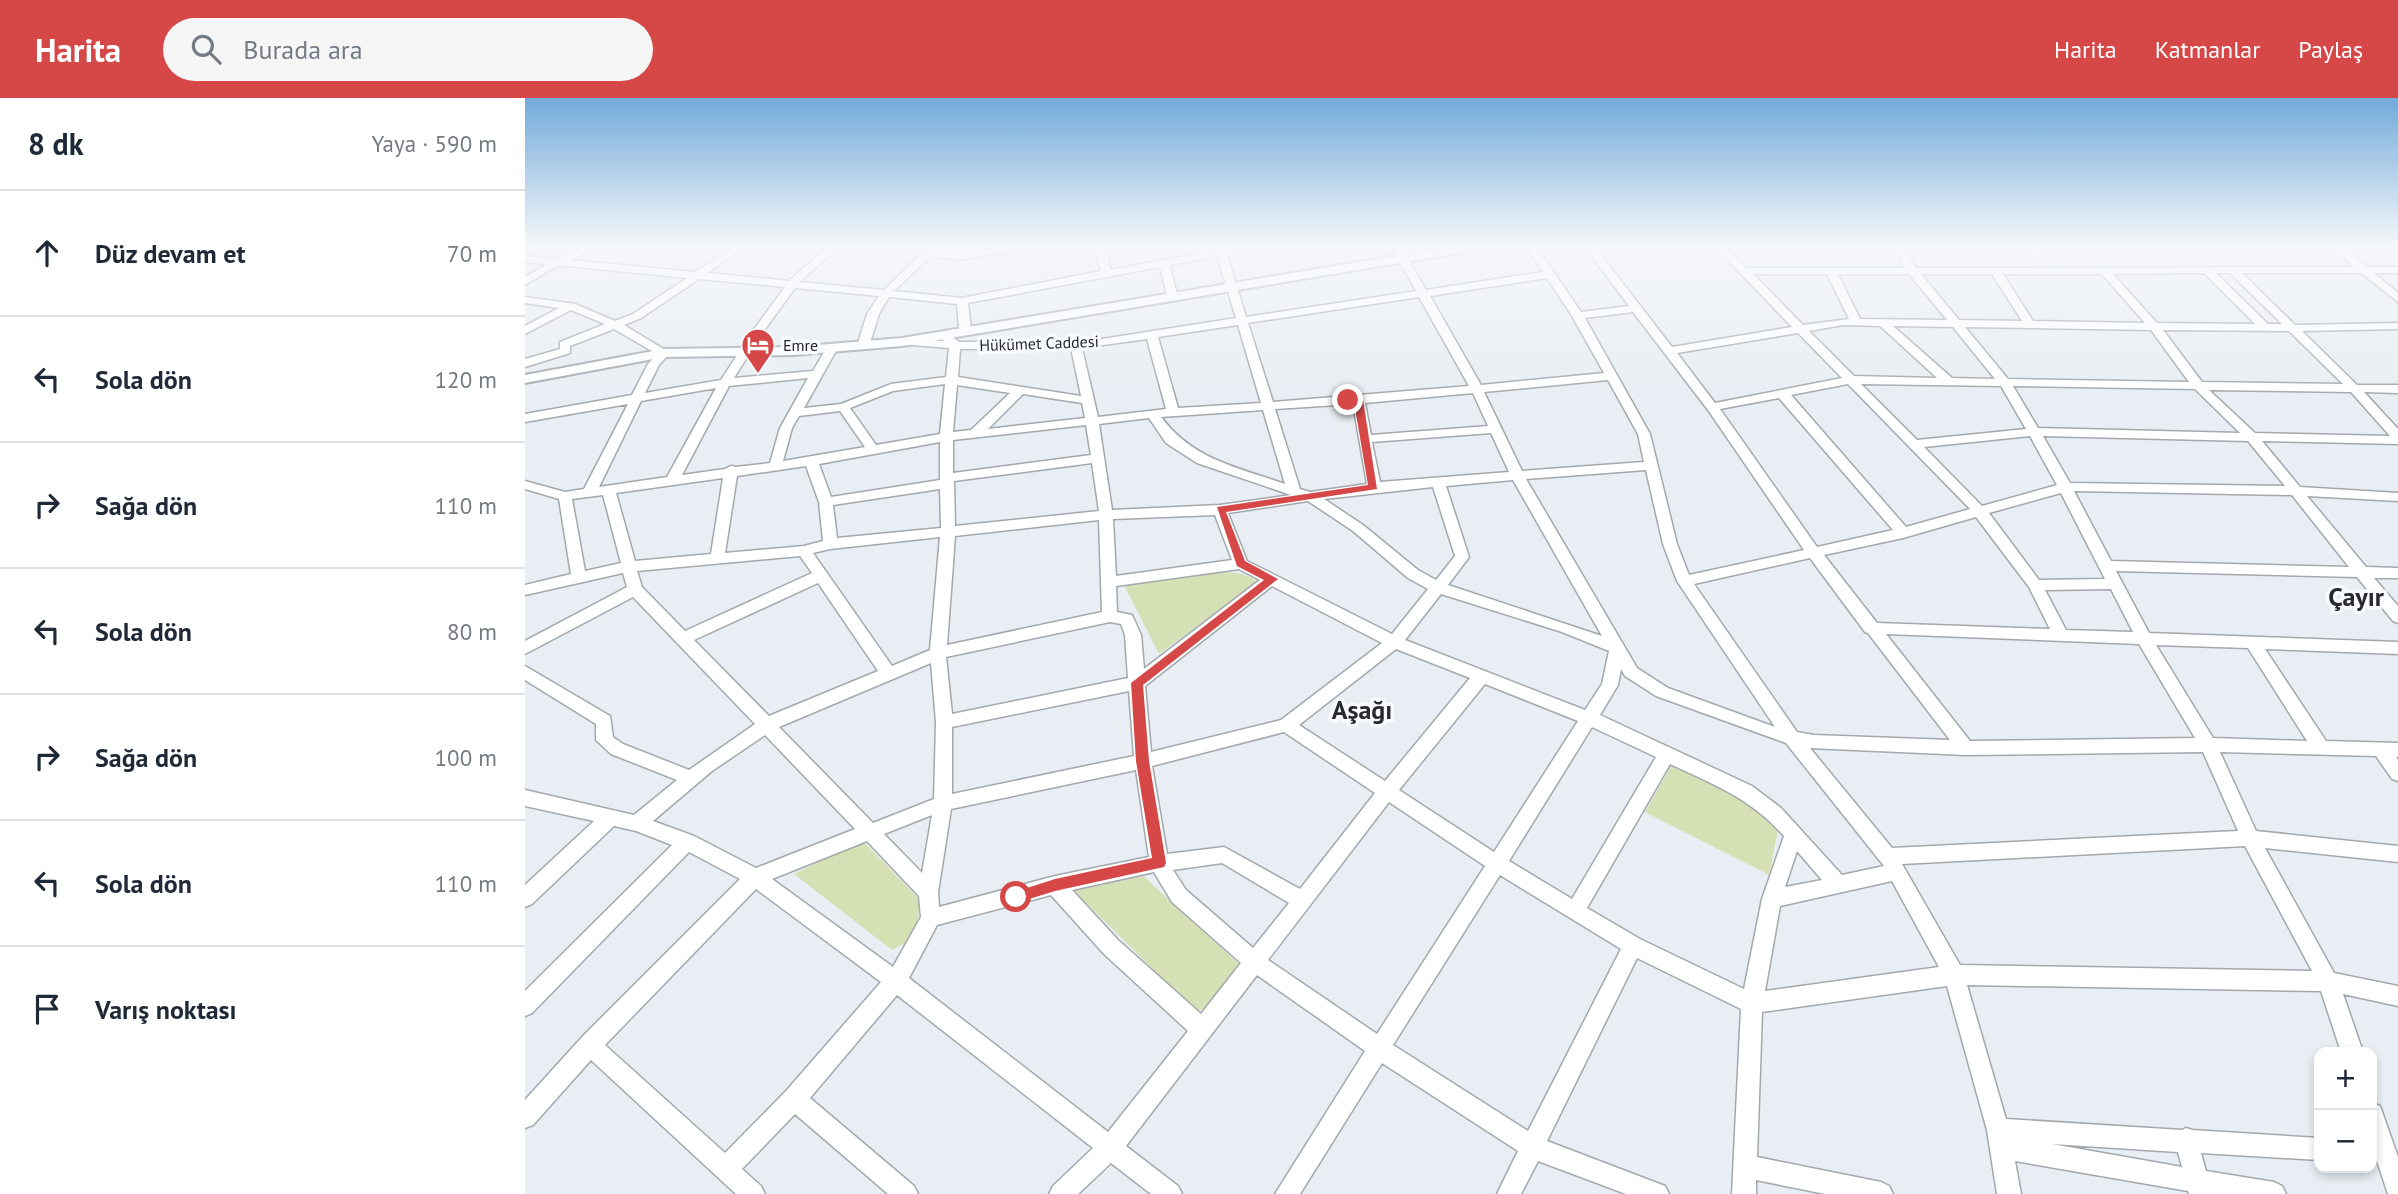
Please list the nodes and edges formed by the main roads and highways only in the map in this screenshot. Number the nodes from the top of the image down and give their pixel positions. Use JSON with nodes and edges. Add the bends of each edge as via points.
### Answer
{"nodes":[{"id":1,"x":1161,"y":297,"type":"edge"},
{"id":2,"x":526,"y":379,"type":"edge"}],
"edges":[{"from":1,"to":2,"type":"main road","via":[[958,336],[831,349],[664,353]]}]}
